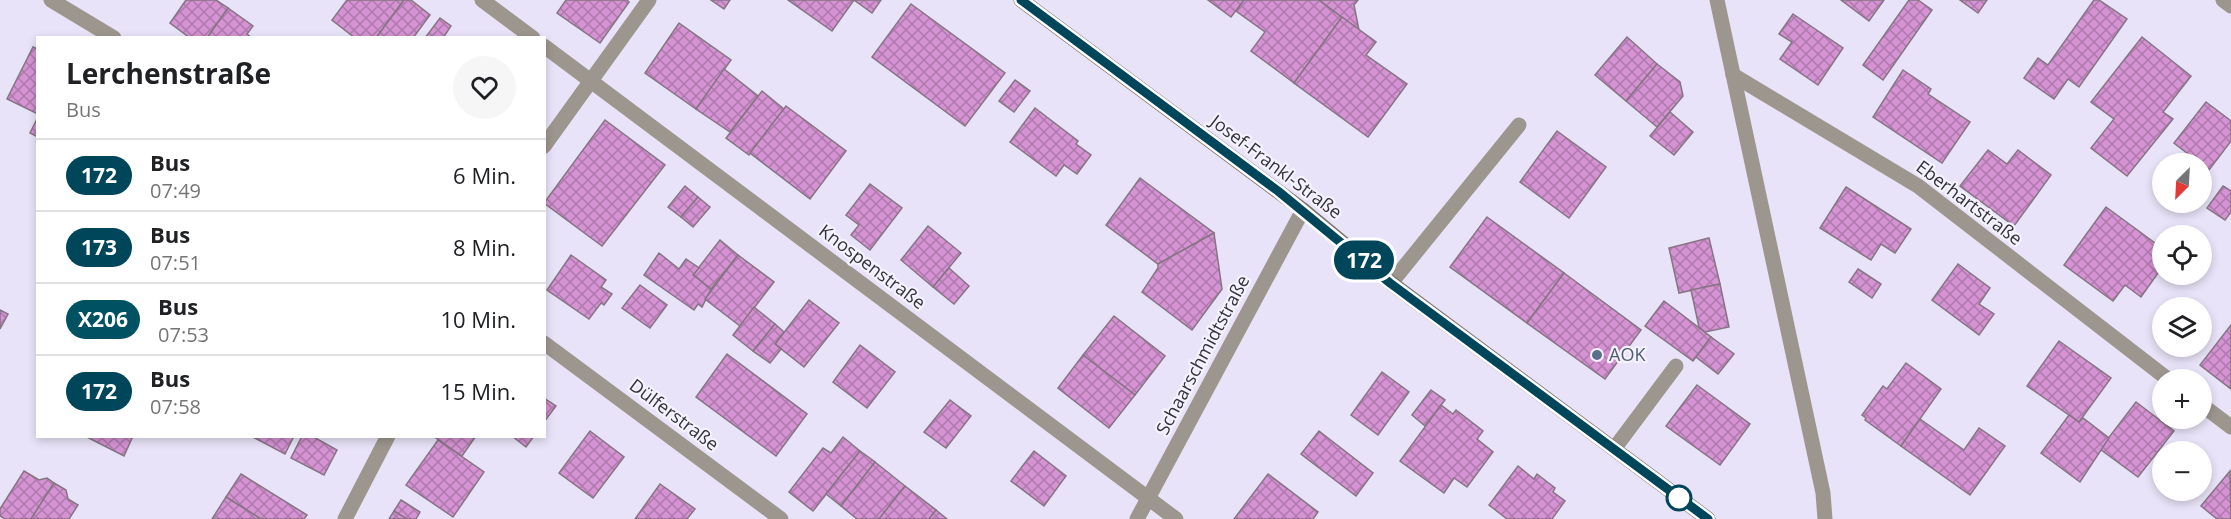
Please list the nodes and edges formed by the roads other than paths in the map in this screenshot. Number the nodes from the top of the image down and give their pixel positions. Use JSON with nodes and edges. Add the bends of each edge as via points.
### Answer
{"nodes":[{"id":1,"x":51,"y":0,"type":"edge"},
{"id":2,"x":482,"y":0,"type":"edge"},
{"id":3,"x":649,"y":0,"type":"edge"},
{"id":4,"x":1021,"y":0,"type":"edge"},
{"id":5,"x":1717,"y":0,"type":"edge"},
{"id":6,"x":2223,"y":0,"type":"edge"},
{"id":7,"x":2231,"y":6,"type":"edge"},
{"id":8,"x":111,"y":36,"type":"edge"},
{"id":9,"x":530,"y":36,"type":"edge"},
{"id":10,"x":546,"y":47,"type":"edge"},
{"id":11,"x":1732,"y":75,"type":"junction"},
{"id":12,"x":591,"y":80,"type":"junction"},
{"id":13,"x":1519,"y":125,"type":"dead end"},
{"id":14,"x":546,"y":143,"type":"edge"},
{"id":15,"x":1304,"y":210,"type":"junction"},
{"id":16,"x":1390,"y":283,"type":"junction"},
{"id":17,"x":546,"y":344,"type":"edge"},
{"id":18,"x":1676,"y":366,"type":"dead end"},
{"id":19,"x":2155,"y":369,"type":"edge"},
{"id":20,"x":2212,"y":413,"type":"edge"},
{"id":21,"x":2231,"y":427,"type":"edge"},
{"id":22,"x":387,"y":438,"type":"edge"},
{"id":23,"x":1614,"y":449,"type":"junction"},
{"id":24,"x":1148,"y":498,"type":"junction"},
{"id":25,"x":345,"y":519,"type":"edge"},
{"id":26,"x":781,"y":519,"type":"edge"},
{"id":27,"x":1137,"y":519,"type":"edge"},
{"id":28,"x":1176,"y":519,"type":"edge"},
{"id":29,"x":1708,"y":519,"type":"edge"},
{"id":30,"x":1825,"y":519,"type":"edge"}],
"edges":[{"from":1,"to":8,"type":"street"},
{"from":2,"to":9,"type":"street"},
{"from":3,"to":12,"type":"street"},
{"from":4,"to":15,"type":"main road","name":"Josef-Frankl-Straße"},
{"from":5,"to":11,"type":"street"},
{"from":6,"to":7,"type":"street"},
{"from":10,"to":12,"type":"street","name":"Knospenstraße"},
{"from":11,"to":19,"type":"street","name":"Eberhartstraße","via":[[1918,186]]},
{"from":11,"to":30,"type":"street","via":[[1823,493]]},
{"from":12,"to":14,"type":"street"},
{"from":12,"to":24,"type":"street","name":"Knospenstraße"},
{"from":13,"to":16,"type":"street"},
{"from":15,"to":16,"type":"main road","name":"Josef-Frankl-Straße"},
{"from":15,"to":24,"type":"street","name":"Schaarschmidtstraße"},
{"from":16,"to":23,"type":"main road","name":"Josef-Frankl-Straße"},
{"from":17,"to":26,"type":"street","name":"Dülferstraße"},
{"from":18,"to":23,"type":"street"},
{"from":20,"to":21,"type":"street"},
{"from":22,"to":25,"type":"street"},
{"from":23,"to":29,"type":"main road","name":"Josef-Frankl-Straße"},
{"from":24,"to":27,"type":"street","name":"Schaarschmidtstraße"},
{"from":24,"to":28,"type":"street","name":"Knospenstraße"}]}
